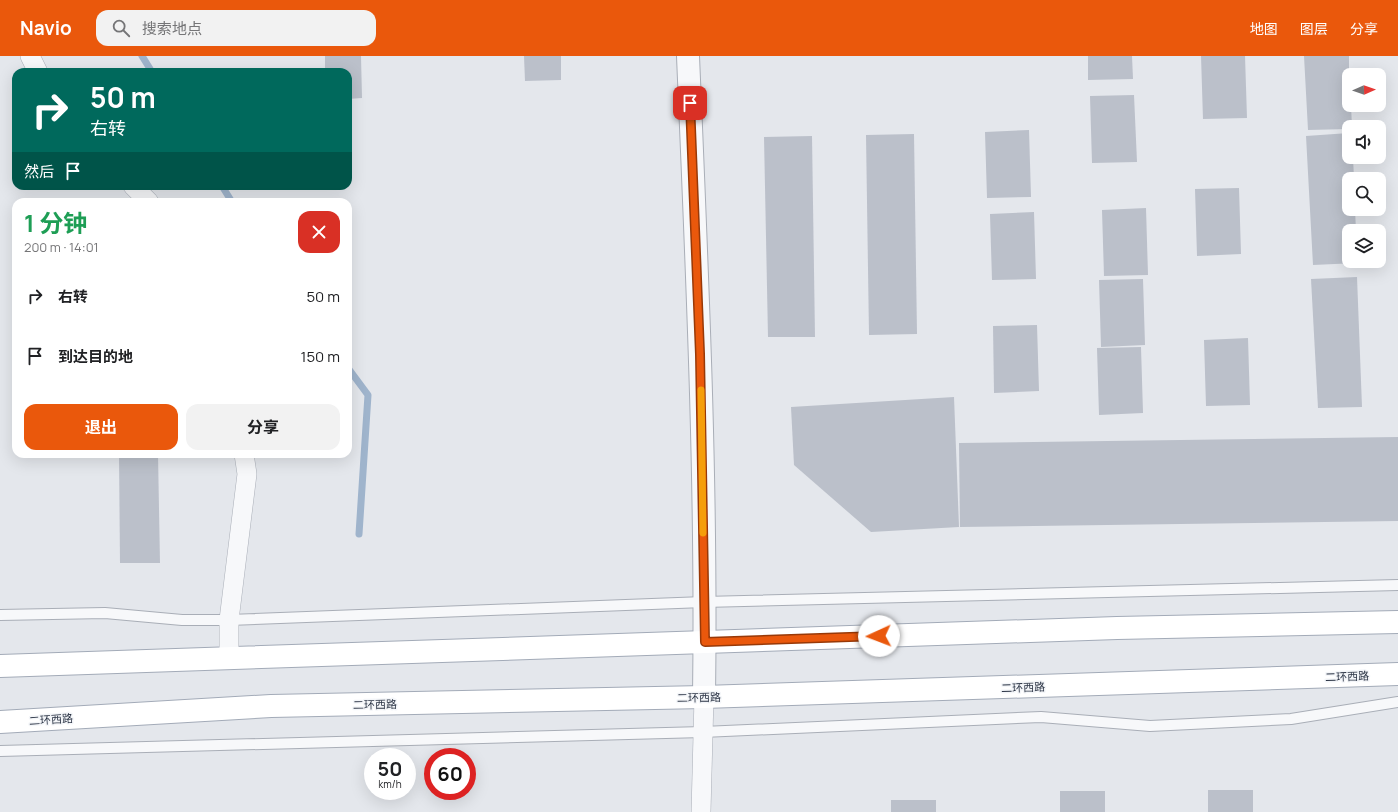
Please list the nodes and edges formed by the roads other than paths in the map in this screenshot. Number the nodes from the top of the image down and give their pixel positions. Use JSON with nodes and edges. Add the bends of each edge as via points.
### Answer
{"nodes":[{"id":1,"x":30,"y":56,"type":"edge"},
{"id":2,"x":688,"y":56,"type":"edge"},
{"id":3,"x":36,"y":68,"type":"edge"},
{"id":4,"x":137,"y":190,"type":"edge"},
{"id":5,"x":145,"y":198,"type":"edge"},
{"id":6,"x":245,"y":458,"type":"edge"},
{"id":7,"x":1398,"y":585,"type":"edge"},
{"id":8,"x":704,"y":602,"type":"junction"},
{"id":9,"x":0,"y":615,"type":"edge"},
{"id":10,"x":229,"y":620,"type":"junction"},
{"id":11,"x":1398,"y":622,"type":"edge"},
{"id":12,"x":705,"y":642,"type":"junction"},
{"id":13,"x":228,"y":659,"type":"junction"},
{"id":14,"x":0,"y":666,"type":"edge"},
{"id":15,"x":1398,"y":674,"type":"edge"},
{"id":16,"x":704,"y":697,"type":"junction"},
{"id":17,"x":1398,"y":702,"type":"edge"},
{"id":18,"x":0,"y":722,"type":"edge"},
{"id":19,"x":703,"y":732,"type":"junction"},
{"id":20,"x":0,"y":751,"type":"edge"},
{"id":21,"x":701,"y":812,"type":"edge"}],
"edges":[{"from":1,"to":3,"type":"street"},
{"from":2,"to":8,"type":"street","via":[[700,354]]},
{"from":4,"to":5,"type":"street"},
{"from":6,"to":10,"type":"street","via":[[247,474]]},
{"from":7,"to":8,"type":"lane"},
{"from":8,"to":10,"type":"lane"},
{"from":8,"to":12,"type":"street"},
{"from":9,"to":10,"type":"lane","via":[[105,613],[182,620]]},
{"from":10,"to":13,"type":"street"},
{"from":11,"to":12,"type":"main road","via":[[1118,628]]},
{"from":12,"to":13,"type":"main road"},
{"from":12,"to":16,"type":"street"},
{"from":13,"to":14,"type":"main road"},
{"from":15,"to":16,"type":"main road","name":"二环西路"},
{"from":16,"to":18,"type":"main road","name":"二环西路","via":[[272,706]]},
{"from":16,"to":19,"type":"street"},
{"from":17,"to":19,"type":"lane","via":[[1291,718],[1150,726],[1041,717]]},
{"from":19,"to":20,"type":"lane"},
{"from":19,"to":21,"type":"street"}]}
